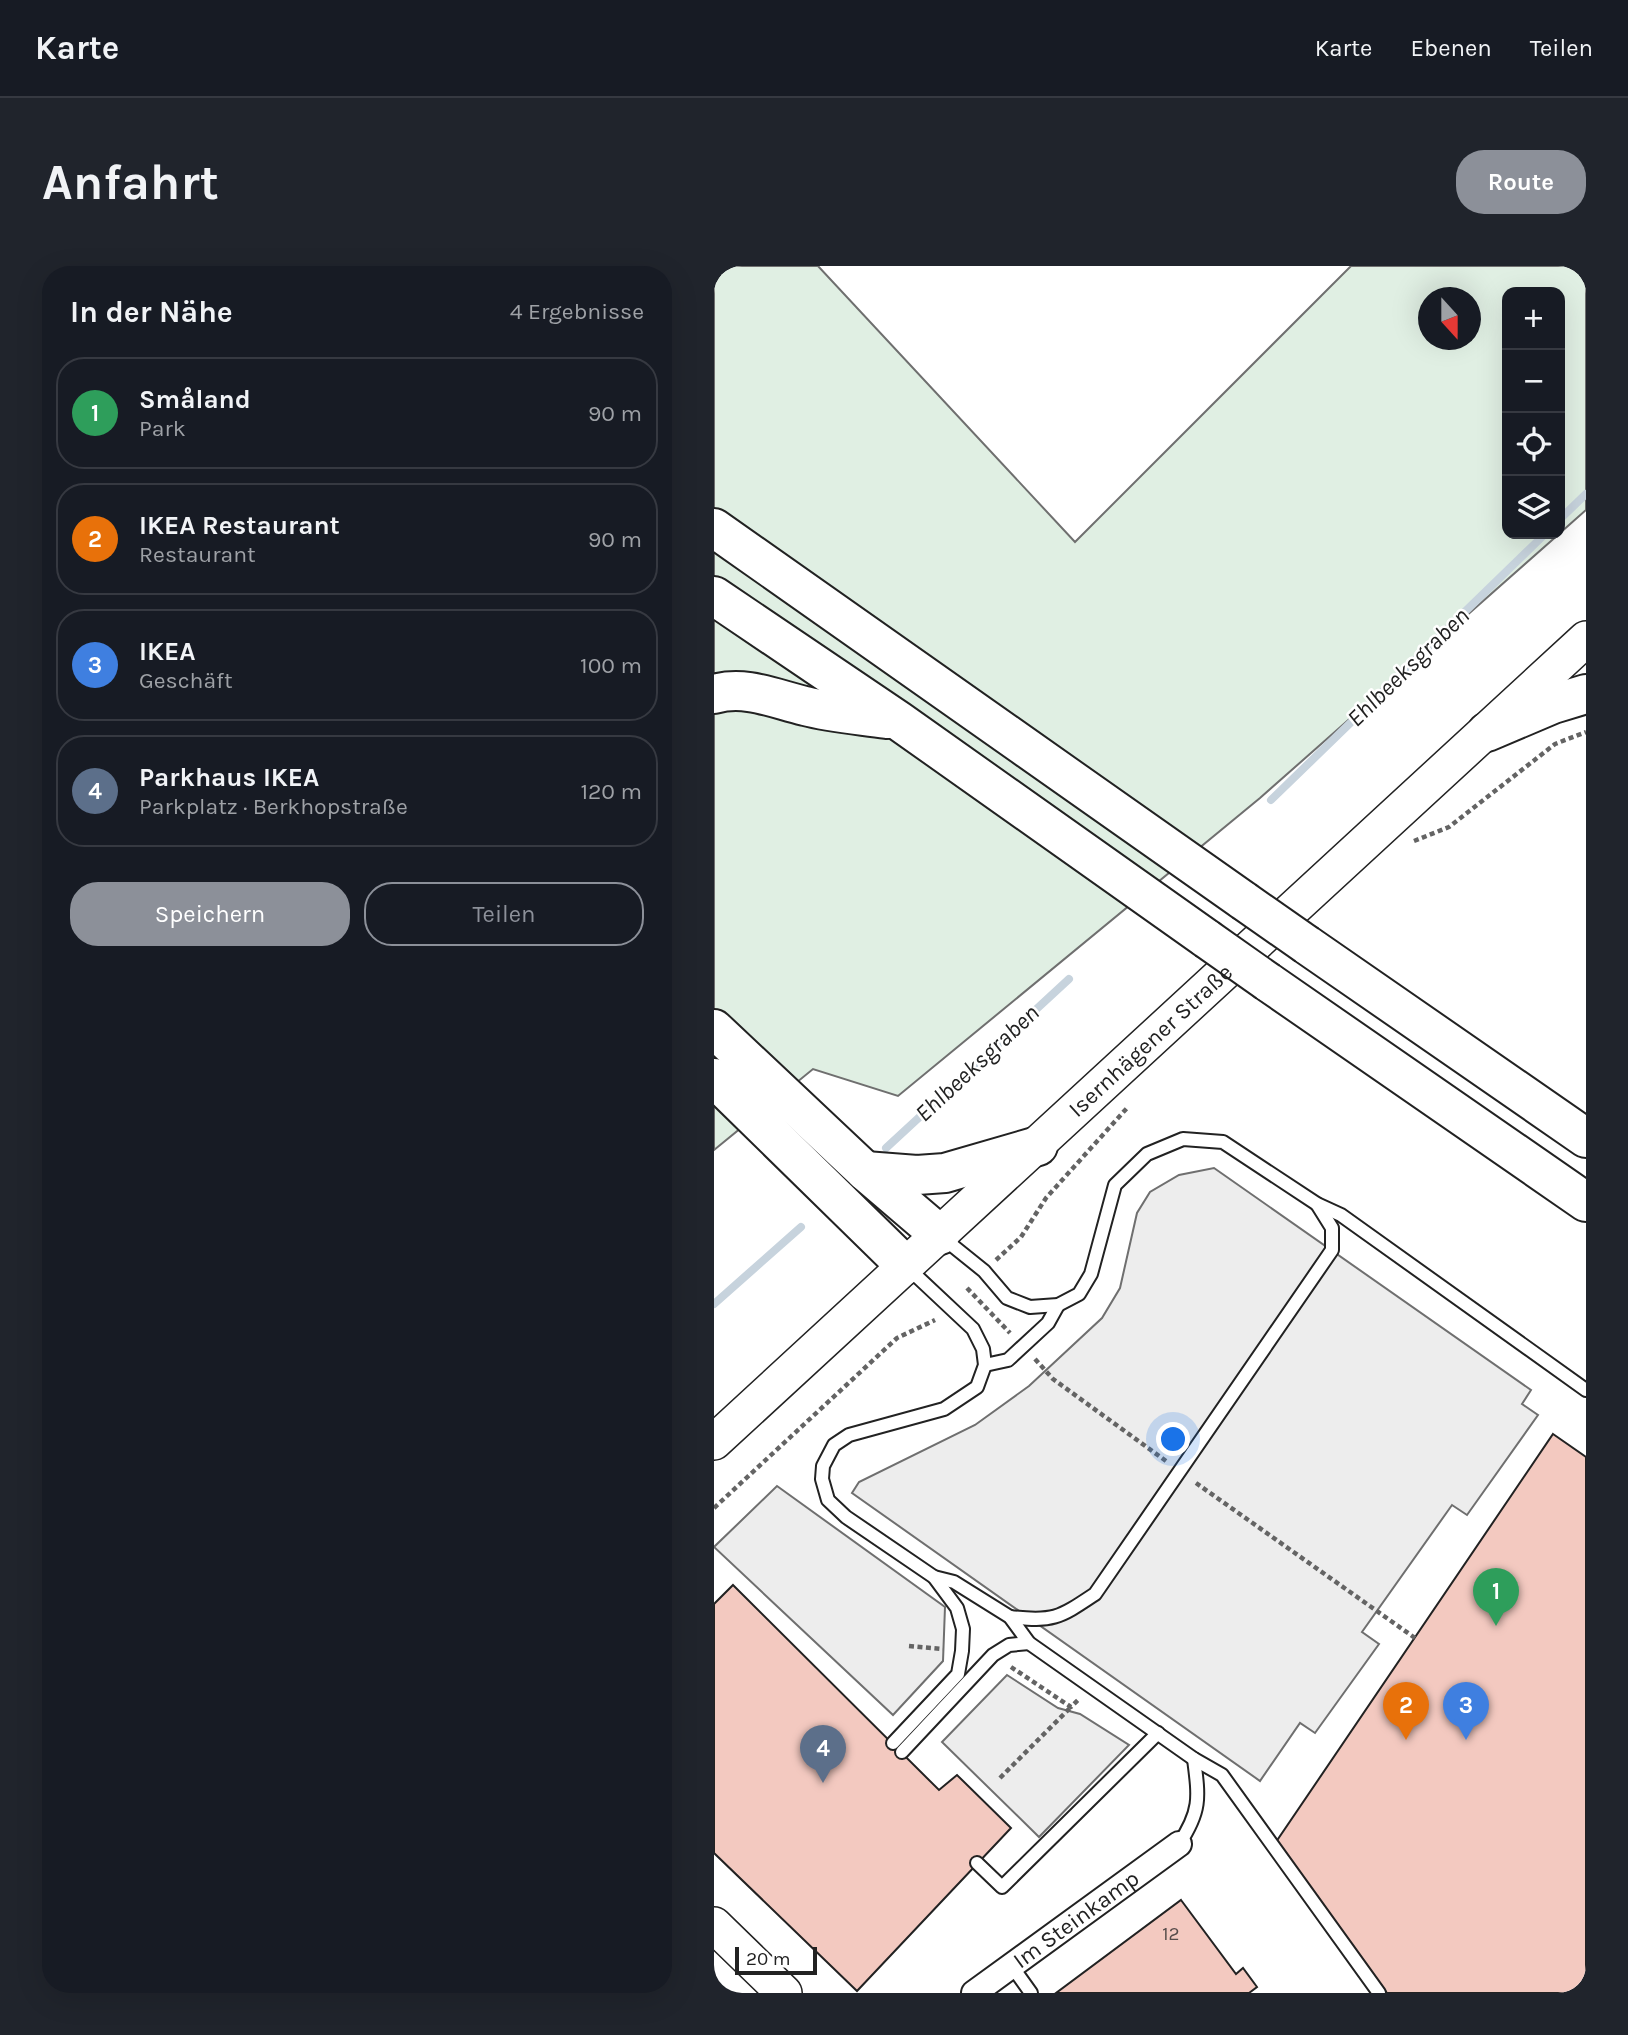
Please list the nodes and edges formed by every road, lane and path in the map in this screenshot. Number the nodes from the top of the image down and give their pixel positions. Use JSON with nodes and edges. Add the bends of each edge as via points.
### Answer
{"nodes":[{"id":1,"x":714,"y":528,"type":"edge"},
{"id":2,"x":714,"y":596,"type":"edge"},
{"id":3,"x":1586,"y":639,"type":"edge"},
{"id":4,"x":1586,"y":694,"type":"edge"},
{"id":5,"x":714,"y":695,"type":"edge"},
{"id":6,"x":899,"y":721,"type":"junction"},
{"id":7,"x":1487,"y":732,"type":"junction"},
{"id":8,"x":1586,"y":732,"type":"edge"},
{"id":9,"x":1412,"y":841,"type":"dead end"},
{"id":10,"x":714,"y":1029,"type":"edge"},
{"id":11,"x":714,"y":1078,"type":"edge"},
{"id":12,"x":1128,"y":1106,"type":"dead end"},
{"id":13,"x":1586,"y":1138,"type":"edge"},
{"id":14,"x":1038,"y":1146,"type":"junction"},
{"id":15,"x":865,"y":1171,"type":"junction"},
{"id":16,"x":1586,"y":1202,"type":"edge"},
{"id":17,"x":1317,"y":1204,"type":"junction"},
{"id":18,"x":940,"y":1235,"type":"junction"},
{"id":19,"x":905,"y":1265,"type":"junction"},
{"id":20,"x":984,"y":1271,"type":"junction"},
{"id":21,"x":1058,"y":1305,"type":"junction"},
{"id":22,"x":950,"y":1306,"type":"junction"},
{"id":23,"x":985,"y":1365,"type":"junction"},
{"id":24,"x":1586,"y":1390,"type":"edge"},
{"id":25,"x":714,"y":1443,"type":"edge"},
{"id":26,"x":714,"y":1508,"type":"edge"},
{"id":27,"x":934,"y":1577,"type":"junction"},
{"id":28,"x":1010,"y":1618,"type":"junction"},
{"id":29,"x":1029,"y":1643,"type":"junction"},
{"id":30,"x":1071,"y":1707,"type":"dead end"},
{"id":31,"x":1158,"y":1733,"type":"junction"},
{"id":32,"x":1194,"y":1759,"type":"junction"},
{"id":33,"x":999,"y":1778,"type":"dead end"},
{"id":34,"x":1185,"y":1835,"type":"joint"},
{"id":35,"x":977,"y":1863,"type":"dead end"},
{"id":36,"x":714,"y":1925,"type":"edge"},
{"id":37,"x":1011,"y":1965,"type":"junction"},
{"id":38,"x":784,"y":1993,"type":"edge"},
{"id":39,"x":974,"y":1993,"type":"edge"},
{"id":40,"x":1031,"y":1993,"type":"edge"},
{"id":41,"x":1379,"y":1993,"type":"edge"}],
"edges":[{"from":1,"to":13,"type":"highway","bridge":true},
{"from":2,"to":6,"type":"highway"},
{"from":3,"to":7,"type":"main road","name":"Isernhägener Straße"},
{"from":4,"to":7,"type":"highway"},
{"from":5,"to":6,"type":"highway","via":[[765,694],[805,706]]},
{"from":6,"to":16,"type":"highway","bridge":true},
{"from":7,"to":14,"type":"main road","name":"Isernhägener Straße"},
{"from":8,"to":9,"type":"path","via":[[1555,744],[1449,827]]},
{"from":10,"to":15,"type":"highway"},
{"from":11,"to":19,"type":"highway"},
{"from":12,"to":20,"type":"path","via":[[1045,1198],[1021,1237]]},
{"from":14,"to":15,"type":"highway","via":[[945,1173]]},
{"from":14,"to":18,"type":"main road","name":"Isernhägener Straße"},
{"from":15,"to":18,"type":"highway"},
{"from":17,"to":21,"type":"lane","via":[[1223,1142],[1183,1139],[1147,1154],[1115,1185],[1091,1274],[1079,1294]]},
{"from":17,"to":24,"type":"lane","via":[[1340,1215]]},
{"from":17,"to":28,"type":"lane","via":[[1332,1228],[1332,1250],[1095,1594],[1062,1616],[1042,1621]]},
{"from":18,"to":19,"type":"main road","name":"Isernhägener Straße"},
{"from":18,"to":20,"type":"lane"},
{"from":19,"to":22,"type":"lane"},
{"from":19,"to":25,"type":"main road","name":"Isernhägener Straße"},
{"from":20,"to":21,"type":"lane","via":[[1007,1298],[1030,1307]]},
{"from":20,"to":22,"type":"path"},
{"from":21,"to":23,"type":"lane","via":[[1048,1323],[1008,1360]]},
{"from":22,"to":23,"type":"lane","via":[[973,1329],[984,1349]]},
{"from":22,"to":26,"type":"path","via":[[933,1322],[897,1338]]},
{"from":23,"to":27,"type":"lane","via":[[977,1387],[944,1409],[849,1435],[834,1445],[823,1466],[828,1500]]},
{"from":27,"to":28,"type":"lane","via":[[954,1583]]},
{"from":27,"to":29,"type":"lane","via":[[957,1608],[963,1629],[958,1674],[898,1748],[993,1655],[1009,1644]]},
{"from":28,"to":29,"type":"lane"},
{"from":29,"to":31,"type":"lane"},
{"from":30,"to":33,"type":"path"},
{"from":31,"to":32,"type":"lane"},
{"from":31,"to":35,"type":"lane","via":[[1002,1887]]},
{"from":32,"to":34,"type":"lane","via":[[1199,1795]]},
{"from":32,"to":41,"type":"lane","via":[[1222,1775]]},
{"from":34,"to":37,"type":"street","name":"Im Steinkamp"},
{"from":36,"to":38,"type":"main road"},
{"from":37,"to":39,"type":"street","name":"Im Steinkamp"},
{"from":37,"to":40,"type":"lane"}]}
